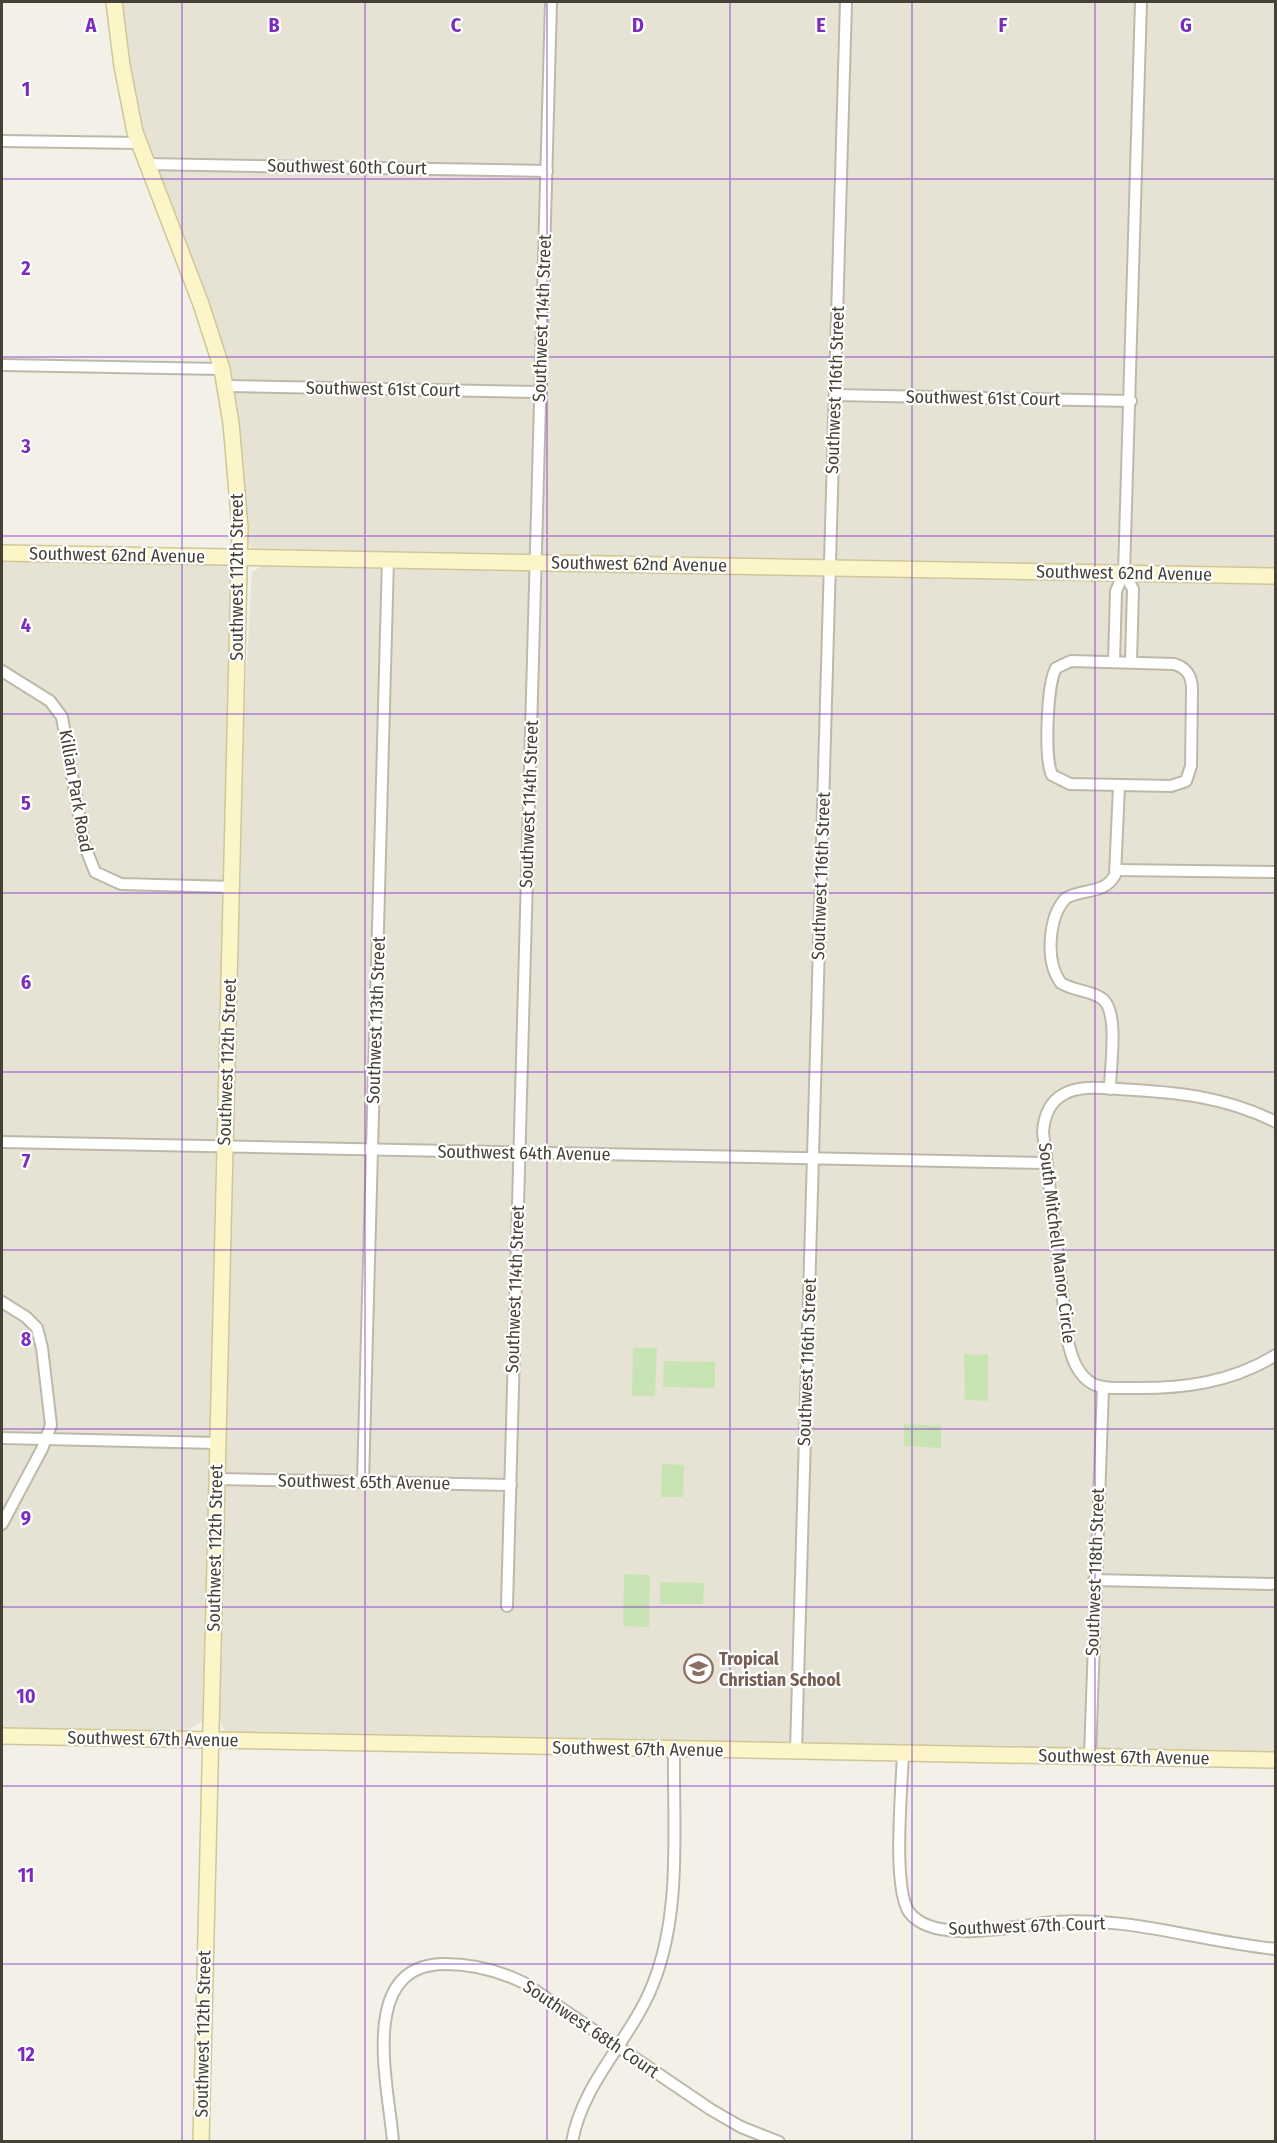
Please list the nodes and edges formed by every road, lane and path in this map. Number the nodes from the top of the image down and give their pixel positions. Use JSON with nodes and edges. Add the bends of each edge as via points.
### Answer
{"nodes":[{"id":1,"x":114,"y":2,"type":"edge"},
{"id":2,"x":551,"y":2,"type":"edge"},
{"id":3,"x":846,"y":2,"type":"edge"},
{"id":4,"x":1141,"y":2,"type":"edge"},
{"id":5,"x":2,"y":141,"type":"edge"},
{"id":6,"x":138,"y":143,"type":"junction"},
{"id":7,"x":146,"y":164,"type":"junction"},
{"id":8,"x":547,"y":171,"type":"junction"},
{"id":9,"x":2,"y":365,"type":"edge"},
{"id":10,"x":222,"y":369,"type":"junction"},
{"id":11,"x":226,"y":386,"type":"junction"},
{"id":12,"x":540,"y":392,"type":"junction"},
{"id":13,"x":836,"y":395,"type":"junction"},
{"id":14,"x":1131,"y":401,"type":"junction"},
{"id":15,"x":2,"y":553,"type":"edge"},
{"id":16,"x":241,"y":557,"type":"junction"},
{"id":17,"x":388,"y":559,"type":"junction"},
{"id":18,"x":536,"y":562,"type":"junction"},
{"id":19,"x":829,"y":567,"type":"junction"},
{"id":20,"x":1124,"y":573,"type":"junction"},
{"id":21,"x":1275,"y":576,"type":"edge"},
{"id":22,"x":1114,"y":662,"type":"junction"},
{"id":23,"x":1131,"y":662,"type":"junction"},
{"id":24,"x":2,"y":671,"type":"edge"},
{"id":25,"x":1119,"y":786,"type":"junction"},
{"id":26,"x":1116,"y":870,"type":"junction"},
{"id":27,"x":1275,"y":872,"type":"edge"},
{"id":28,"x":232,"y":887,"type":"junction"},
{"id":29,"x":1110,"y":1089,"type":"junction"},
{"id":30,"x":1275,"y":1122,"type":"edge"},
{"id":31,"x":2,"y":1142,"type":"edge"},
{"id":32,"x":225,"y":1147,"type":"junction"},
{"id":33,"x":372,"y":1150,"type":"junction"},
{"id":34,"x":519,"y":1152,"type":"junction"},
{"id":35,"x":814,"y":1158,"type":"junction"},
{"id":36,"x":1046,"y":1163,"type":"junction"},
{"id":37,"x":2,"y":1302,"type":"edge"},
{"id":38,"x":1275,"y":1354,"type":"edge"},
{"id":39,"x":1103,"y":1387,"type":"junction"},
{"id":40,"x":2,"y":1438,"type":"edge"},
{"id":41,"x":46,"y":1439,"type":"junction"},
{"id":42,"x":217,"y":1443,"type":"junction"},
{"id":43,"x":216,"y":1479,"type":"junction"},
{"id":44,"x":363,"y":1482,"type":"junction"},
{"id":45,"x":511,"y":1485,"type":"junction"},
{"id":46,"x":2,"y":1524,"type":"edge"},
{"id":47,"x":1094,"y":1580,"type":"junction"},
{"id":48,"x":1275,"y":1584,"type":"edge"},
{"id":49,"x":507,"y":1606,"type":"dead end"},
{"id":50,"x":2,"y":1736,"type":"edge"},
{"id":51,"x":211,"y":1740,"type":"junction"},
{"id":52,"x":674,"y":1749,"type":"junction"},
{"id":53,"x":796,"y":1751,"type":"junction"},
{"id":54,"x":903,"y":1753,"type":"junction"},
{"id":55,"x":1090,"y":1756,"type":"junction"},
{"id":56,"x":1275,"y":1760,"type":"edge"},
{"id":57,"x":1275,"y":1949,"type":"edge"},
{"id":58,"x":617,"y":2046,"type":"junction"},
{"id":59,"x":201,"y":2142,"type":"edge"},
{"id":60,"x":393,"y":2142,"type":"edge"},
{"id":61,"x":572,"y":2142,"type":"edge"},
{"id":62,"x":779,"y":2142,"type":"edge"}],
"edges":[{"from":1,"to":6,"type":"main road","name":"Southwest 112th Street"},
{"from":2,"to":8,"type":"street","name":"Southwest 114th Street"},
{"from":3,"to":13,"type":"street","name":"Southwest 116th Street"},
{"from":4,"to":14,"type":"street"},
{"from":5,"to":6,"type":"street"},
{"from":6,"to":7,"type":"main road","name":"Southwest 112th Street"},
{"from":7,"to":8,"type":"street","name":"Southwest 60th Court"},
{"from":7,"to":10,"type":"main road","name":"Southwest 112th Street"},
{"from":8,"to":12,"type":"street","name":"Southwest 114th Street"},
{"from":9,"to":10,"type":"street"},
{"from":10,"to":11,"type":"main road","name":"Southwest 112th Street"},
{"from":11,"to":12,"type":"street","name":"Southwest 61st Court"},
{"from":11,"to":16,"type":"main road","name":"Southwest 112th Street"},
{"from":12,"to":18,"type":"street","name":"Southwest 114th Street"},
{"from":13,"to":14,"type":"street","name":"Southwest 61st Court"},
{"from":13,"to":19,"type":"street","name":"Southwest 116th Street"},
{"from":14,"to":20,"type":"street"},
{"from":15,"to":16,"type":"main road","name":"Southwest 62nd Avenue"},
{"from":16,"to":17,"type":"main road","name":"Southwest 62nd Avenue"},
{"from":16,"to":28,"type":"main road","name":"Southwest 112th Street"},
{"from":17,"to":18,"type":"main road","name":"Southwest 62nd Avenue"},
{"from":17,"to":33,"type":"street","name":"Southwest 113th Street"},
{"from":18,"to":19,"type":"main road","name":"Southwest 62nd Avenue"},
{"from":18,"to":34,"type":"street","name":"Southwest 114th Street"},
{"from":19,"to":20,"type":"main road","name":"Southwest 62nd Avenue"},
{"from":19,"to":35,"type":"street","name":"Southwest 116th Street"},
{"from":20,"to":21,"type":"main road","name":"Southwest 62nd Avenue"},
{"from":20,"to":22,"type":"street","via":[[1116,591]]},
{"from":20,"to":23,"type":"street","via":[[1133,589]]},
{"from":22,"to":23,"type":"street"},
{"from":22,"to":25,"type":"street","via":[[1071,661],[1056,668],[1050,694],[1048,759],[1052,775],[1070,784]]},
{"from":23,"to":25,"type":"street","via":[[1174,664],[1188,673],[1192,690],[1191,766],[1186,781],[1171,786]]},
{"from":24,"to":28,"type":"street","name":"Killian Park Road","via":[[50,700],[62,717],[84,844],[95,872],[121,884]]},
{"from":25,"to":26,"type":"street"},
{"from":26,"to":27,"type":"street"},
{"from":26,"to":29,"type":"street","via":[[1108,885],[1071,895],[1061,903],[1054,917],[1052,943],[1053,967],[1061,983],[1102,998],[1109,1005]]},
{"from":28,"to":32,"type":"main road","name":"Southwest 112th Street"},
{"from":29,"to":30,"type":"street","name":"South Mitchell Manor Circle","via":[[1193,1094],[1244,1107]]},
{"from":29,"to":36,"type":"street","name":"South Mitchell Manor Circle","via":[[1070,1091],[1054,1100],[1044,1122]]},
{"from":31,"to":32,"type":"street","name":"Southwest 64th Avenue"},
{"from":32,"to":33,"type":"street","name":"Southwest 64th Avenue"},
{"from":32,"to":42,"type":"main road","name":"Southwest 112th Street"},
{"from":33,"to":34,"type":"street","name":"Southwest 64th Avenue"},
{"from":33,"to":44,"type":"street","name":"Southwest 113th Street"},
{"from":34,"to":35,"type":"street","name":"Southwest 64th Avenue"},
{"from":34,"to":45,"type":"street","name":"Southwest 114th Street"},
{"from":35,"to":36,"type":"street","name":"Southwest 64th Avenue"},
{"from":35,"to":53,"type":"street","name":"Southwest 116th Street"},
{"from":36,"to":39,"type":"street","name":"South Mitchell Manor Circle","via":[[1071,1357],[1084,1377]]},
{"from":37,"to":41,"type":"street","via":[[32,1321],[40,1335],[51,1425]]},
{"from":38,"to":39,"type":"street","via":[[1244,1372],[1191,1386]]},
{"from":39,"to":47,"type":"street","name":"Southwest 118th Street"},
{"from":40,"to":41,"type":"street"},
{"from":41,"to":42,"type":"street"},
{"from":41,"to":46,"type":"street"},
{"from":42,"to":43,"type":"main road","name":"Southwest 112th Street"},
{"from":43,"to":44,"type":"street","name":"Southwest 65th Avenue"},
{"from":43,"to":51,"type":"main road","name":"Southwest 112th Street"},
{"from":44,"to":45,"type":"street","name":"Southwest 65th Avenue"},
{"from":45,"to":49,"type":"street","name":"Southwest 114th Street"},
{"from":47,"to":48,"type":"street"},
{"from":47,"to":55,"type":"street","name":"Southwest 118th Street"},
{"from":50,"to":51,"type":"main road","name":"Southwest 67th Avenue"},
{"from":51,"to":52,"type":"main road","name":"Southwest 67th Avenue"},
{"from":51,"to":59,"type":"main road","name":"Southwest 112th Street"},
{"from":52,"to":53,"type":"main road","name":"Southwest 67th Avenue"},
{"from":52,"to":58,"type":"street","via":[[672,1882],[666,1942],[650,1991]]},
{"from":53,"to":54,"type":"main road","name":"Southwest 67th Avenue"},
{"from":54,"to":55,"type":"main road","name":"Southwest 67th Avenue"},
{"from":54,"to":57,"type":"street","name":"Southwest 67th Court","via":[[901,1886],[910,1913],[922,1923],[934,1929],[951,1930],[1105,1922]]},
{"from":55,"to":56,"type":"main road","name":"Southwest 67th Avenue"},
{"from":58,"to":60,"type":"street","name":"Southwest 68th Court","via":[[533,1988],[506,1975],[480,1966],[427,1965],[413,1971],[398,1987],[387,2008],[384,2024]]},
{"from":58,"to":61,"type":"street","via":[[591,2089]]},
{"from":58,"to":62,"type":"street","name":"Southwest 68th Court","via":[[717,2114]]}]}
